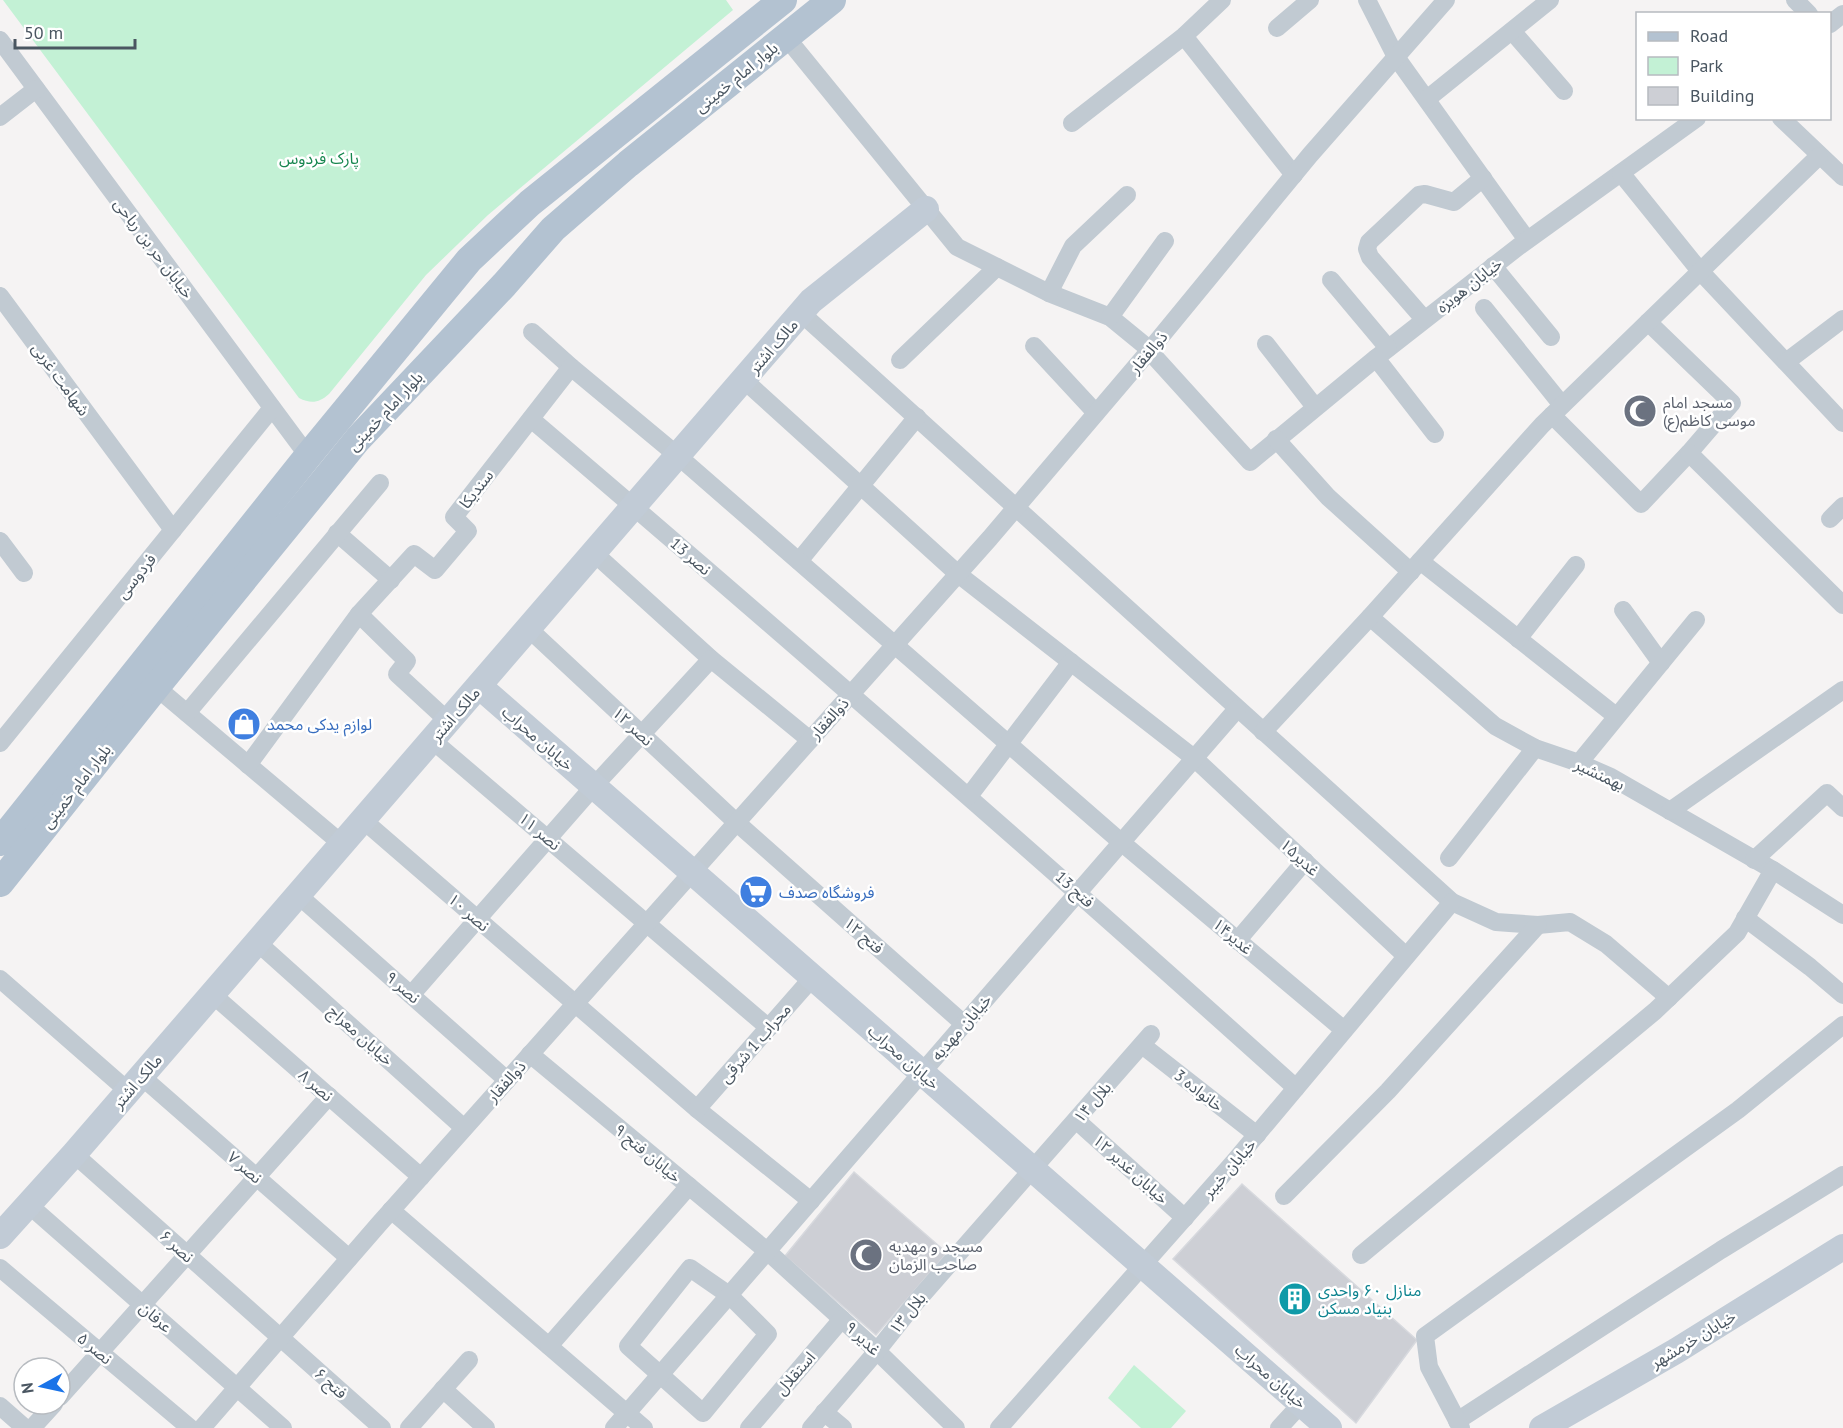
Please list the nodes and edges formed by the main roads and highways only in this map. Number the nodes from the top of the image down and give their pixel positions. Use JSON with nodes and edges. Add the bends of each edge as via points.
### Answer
{"nodes":[{"id":1,"x":832,"y":0,"type":"edge"},
{"id":2,"x":768,"y":5,"type":"edge"},
{"id":3,"x":469,"y":260,"type":"junction"},
{"id":4,"x":504,"y":285,"type":"junction"},
{"id":5,"x":442,"y":292,"type":"junction"},
{"id":6,"x":470,"y":320,"type":"junction"},
{"id":7,"x":0,"y":842,"type":"edge"},
{"id":8,"x":0,"y":882,"type":"edge"}],
"edges":[{"from":1,"to":4,"type":"main road","name":"بلوار امام خمینی","via":[[553,229]]},
{"from":2,"to":3,"type":"main road","name":"بلوار امام خمینی","via":[[530,203]]},
{"from":3,"to":4,"type":"main road","via":[[482,278]]},
{"from":3,"to":5,"type":"main road","name":"بلوار امام خمینی"},
{"from":4,"to":6,"type":"main road","name":"بلوار امام خمینی"},
{"from":5,"to":6,"type":"main road","via":[[463,302]]},
{"from":5,"to":7,"type":"main road","name":"بلوار امام خمینی"},
{"from":6,"to":8,"type":"main road","name":"بلوار امام خمینی","via":[[358,439]]}]}
